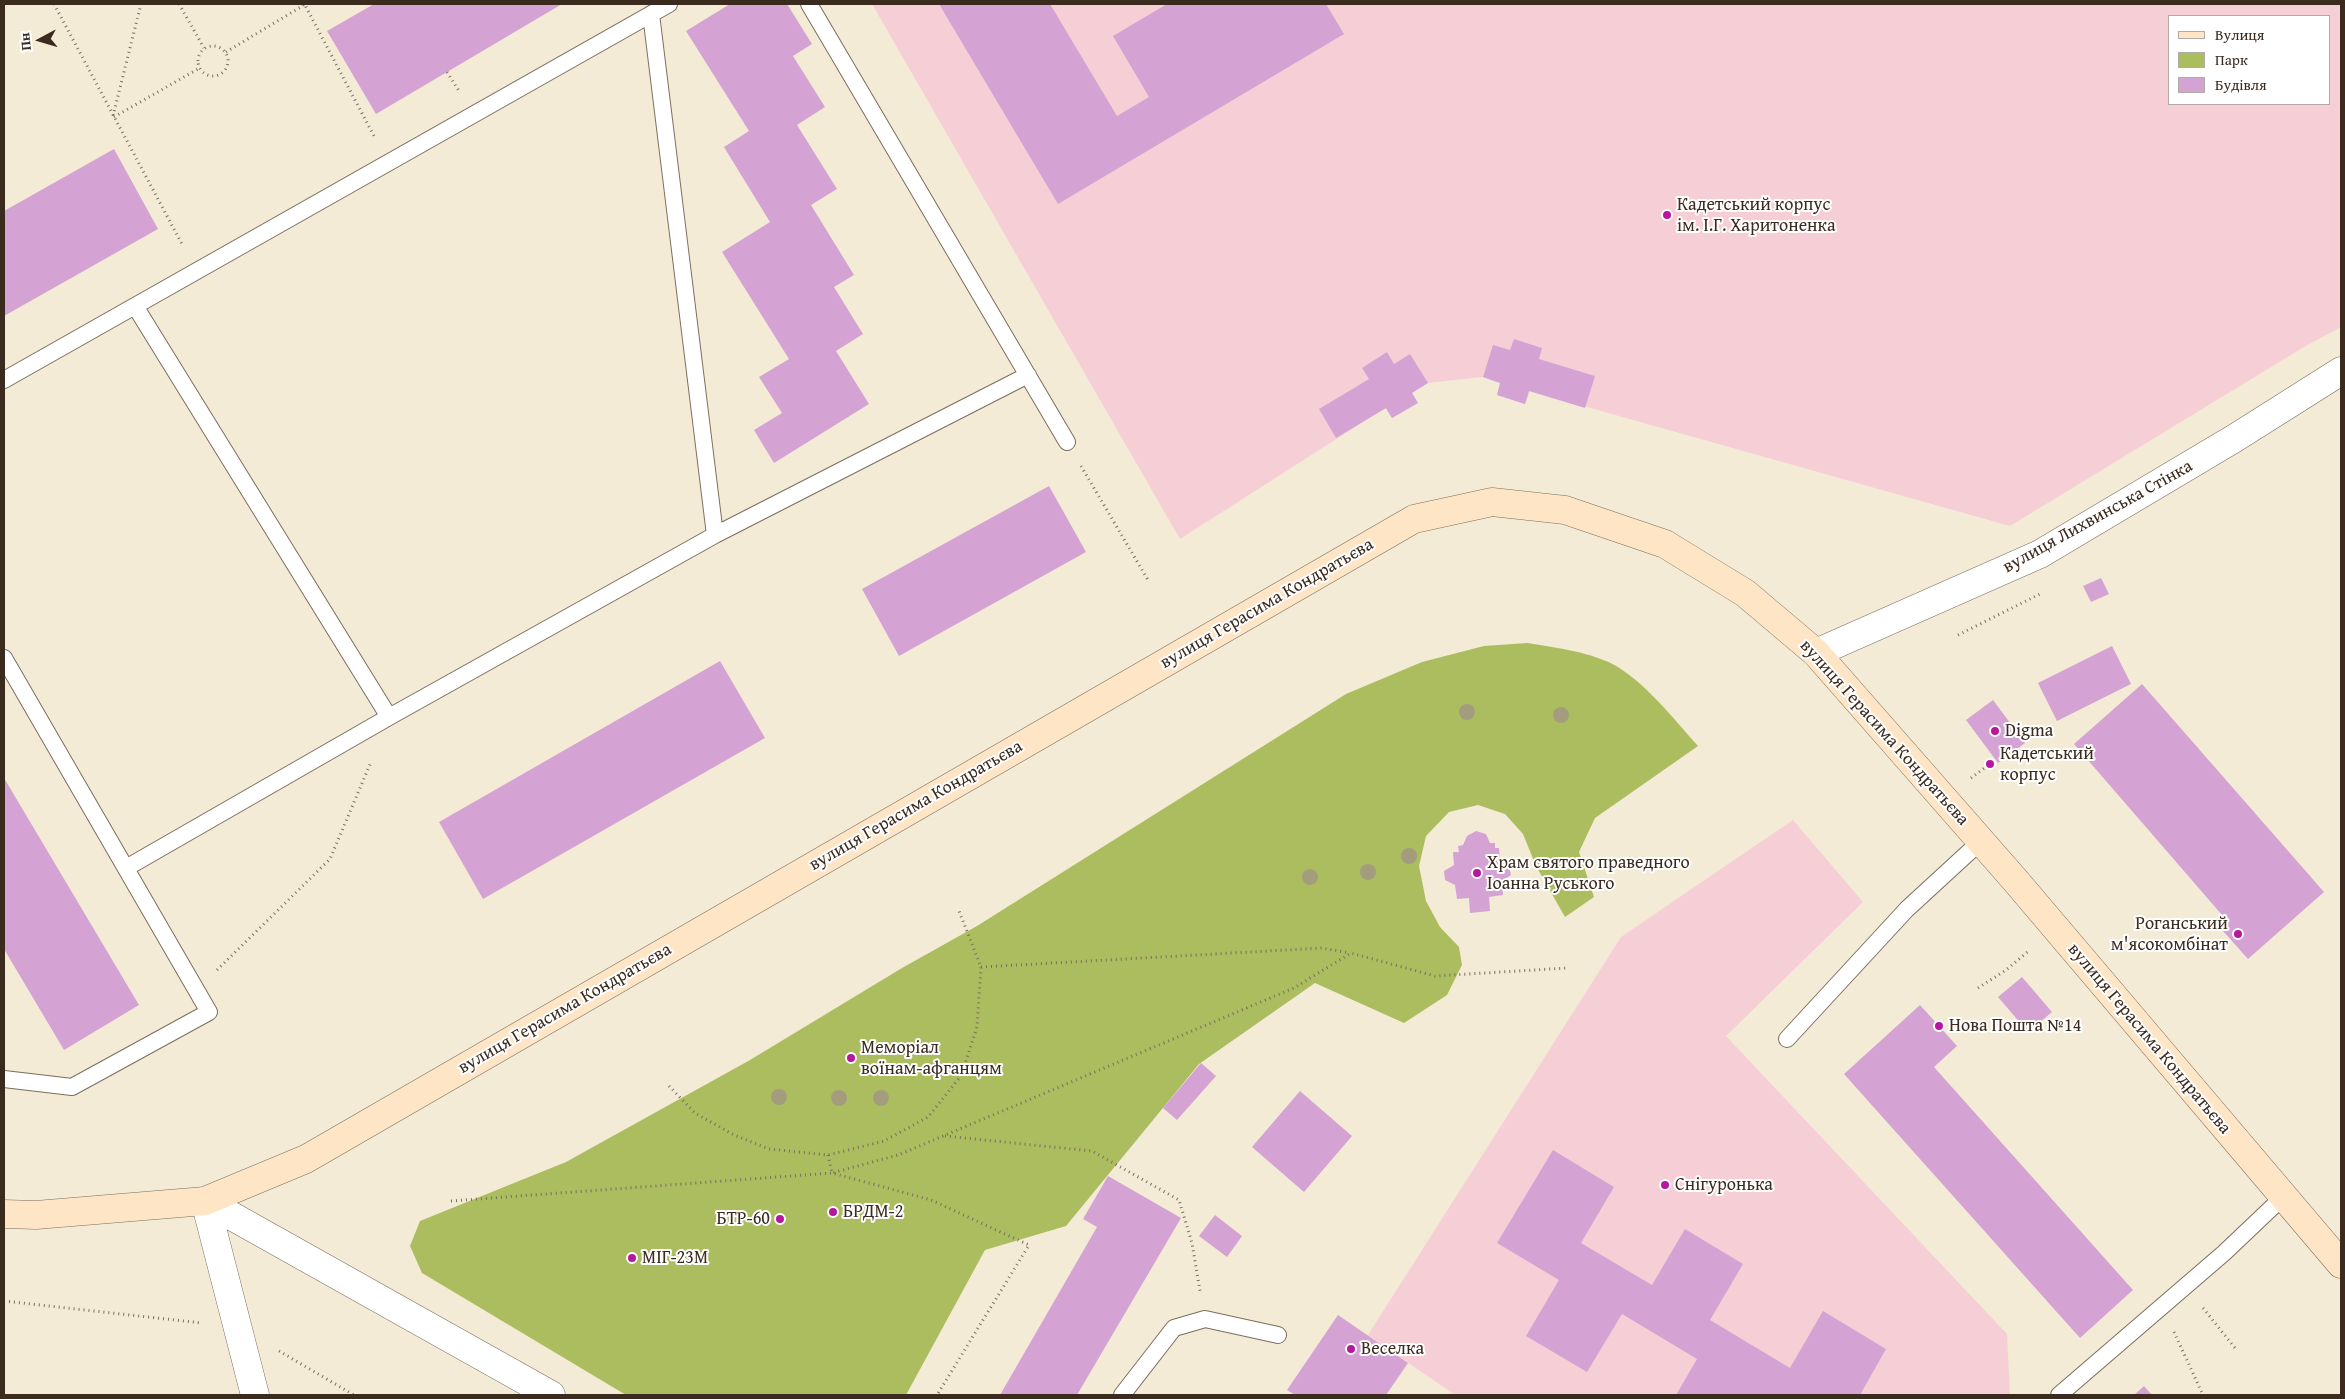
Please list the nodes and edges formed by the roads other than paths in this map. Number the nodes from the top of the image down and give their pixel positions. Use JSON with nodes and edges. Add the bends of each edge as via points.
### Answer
{"nodes":[{"id":1,"x":669,"y":4,"type":"edge"},
{"id":2,"x":809,"y":4,"type":"edge"},
{"id":3,"x":651,"y":14,"type":"junction"},
{"id":4,"x":135,"y":306,"type":"junction"},
{"id":5,"x":2341,"y":371,"type":"edge"},
{"id":6,"x":1028,"y":376,"type":"junction"},
{"id":7,"x":4,"y":380,"type":"edge"},
{"id":8,"x":1067,"y":442,"type":"road end"},
{"id":9,"x":715,"y":535,"type":"junction"},
{"id":10,"x":1816,"y":653,"type":"junction"},
{"id":11,"x":4,"y":658,"type":"edge"},
{"id":12,"x":389,"y":717,"type":"junction"},
{"id":13,"x":1981,"y":841,"type":"junction"},
{"id":14,"x":126,"y":868,"type":"junction"},
{"id":15,"x":1787,"y":1039,"type":"dead end"},
{"id":16,"x":4,"y":1079,"type":"edge"},
{"id":17,"x":2283,"y":1197,"type":"junction"},
{"id":18,"x":206,"y":1201,"type":"junction"},
{"id":19,"x":4,"y":1214,"type":"edge"},
{"id":20,"x":2341,"y":1264,"type":"edge"},
{"id":21,"x":1278,"y":1336,"type":"dead end"},
{"id":22,"x":255,"y":1395,"type":"edge"},
{"id":23,"x":551,"y":1395,"type":"edge"},
{"id":24,"x":1122,"y":1395,"type":"edge"},
{"id":25,"x":2058,"y":1395,"type":"edge"}],
"edges":[{"from":1,"to":3,"type":"lane"},
{"from":2,"to":6,"type":"lane"},
{"from":3,"to":4,"type":"lane"},
{"from":3,"to":9,"type":"lane"},
{"from":4,"to":7,"type":"lane"},
{"from":4,"to":12,"type":"lane"},
{"from":5,"to":10,"type":"street","name":"вулиця Лихвинська Стінка","via":[[2040,554]]},
{"from":6,"to":8,"type":"lane"},
{"from":6,"to":9,"type":"lane"},
{"from":9,"to":12,"type":"lane"},
{"from":10,"to":13,"type":"main road","name":"вулиця Герасима Кондратьєва"},
{"from":10,"to":18,"type":"main road","name":"вулиця Герасима Кондратьєва","via":[[1745,593],[1665,544],[1565,510],[1492,502],[1414,519],[306,1159]]},
{"from":11,"to":14,"type":"lane"},
{"from":12,"to":14,"type":"lane"},
{"from":13,"to":15,"type":"lane","via":[[1907,909]]},
{"from":13,"to":17,"type":"main road","name":"вулиця Герасима Кондратьєва"},
{"from":14,"to":16,"type":"lane","via":[[209,1012],[72,1087]]},
{"from":17,"to":20,"type":"main road","name":"вулиця Герасима Кондратьєва"},
{"from":17,"to":25,"type":"lane"},
{"from":18,"to":19,"type":"main road","name":"вулиця Герасима Кондратьєва","via":[[36,1216]]},
{"from":18,"to":22,"type":"street"},
{"from":18,"to":23,"type":"street"},
{"from":21,"to":24,"type":"lane","via":[[1205,1319],[1174,1328]]}]}
